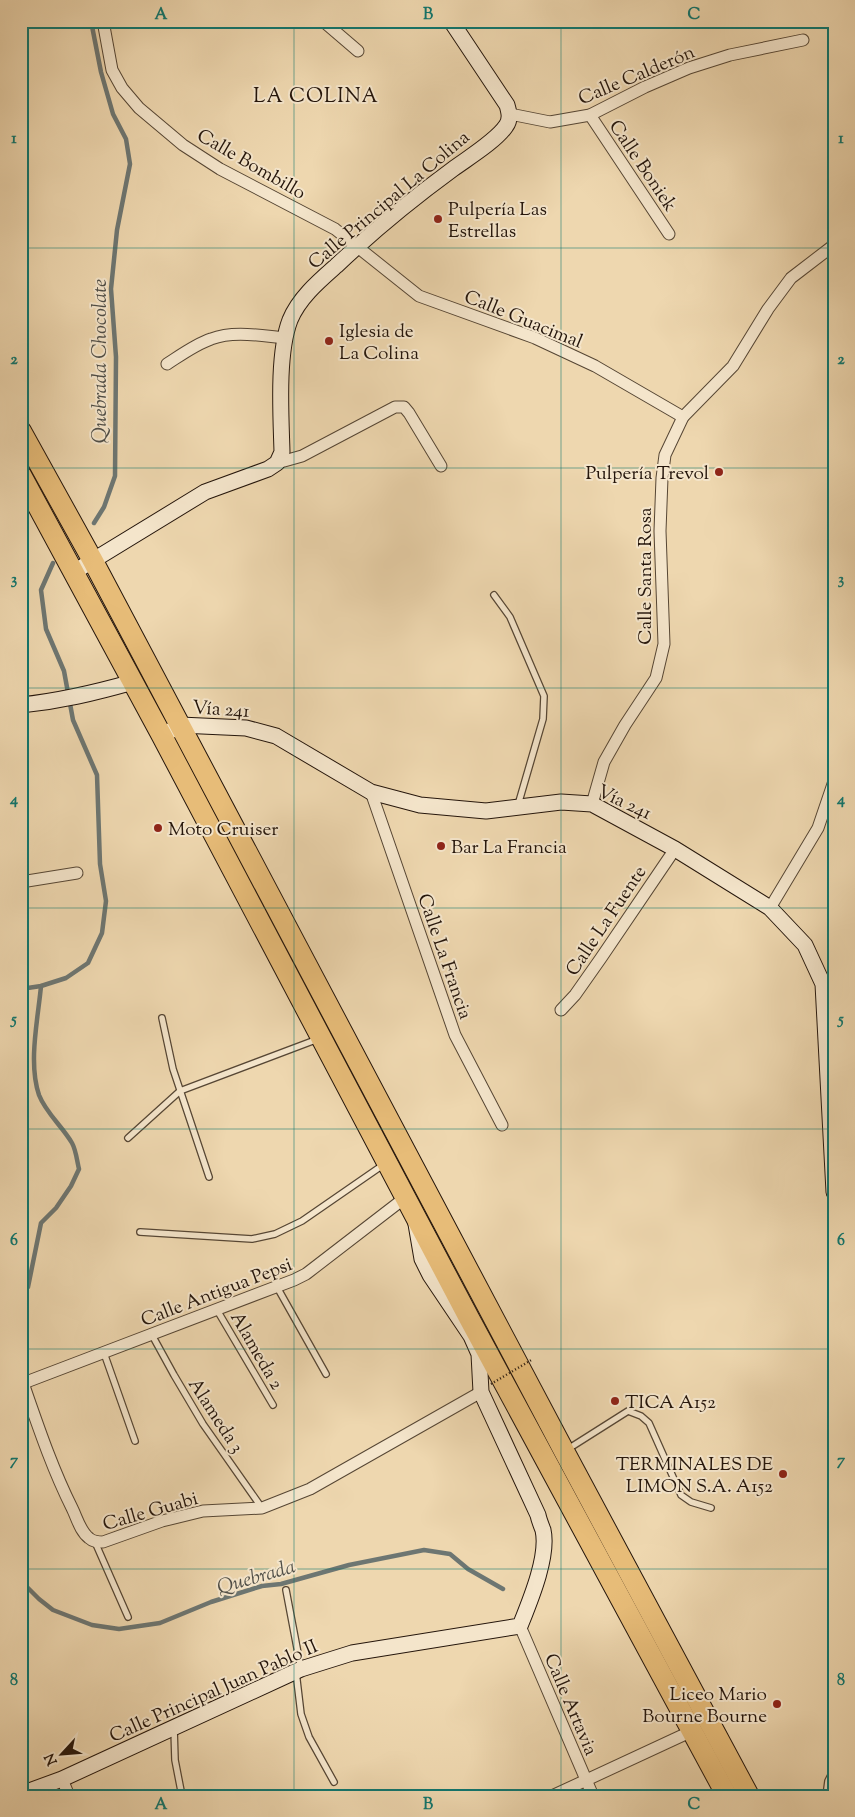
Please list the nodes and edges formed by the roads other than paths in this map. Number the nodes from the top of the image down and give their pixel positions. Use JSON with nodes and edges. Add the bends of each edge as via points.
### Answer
{"nodes":[{"id":1,"x":103,"y":21,"type":"edge"},
{"id":2,"x":323,"y":21,"type":"edge"},
{"id":3,"x":451,"y":21,"type":"edge"},
{"id":4,"x":803,"y":40,"type":"dead end"},
{"id":5,"x":358,"y":51,"type":"dead end"},
{"id":6,"x":510,"y":114,"type":"junction"},
{"id":7,"x":590,"y":115,"type":"junction"},
{"id":8,"x":669,"y":234,"type":"dead end"},
{"id":9,"x":834,"y":245,"type":"edge"},
{"id":10,"x":356,"y":247,"type":"junction"},
{"id":11,"x":286,"y":338,"type":"junction"},
{"id":12,"x":167,"y":364,"type":"dead end"},
{"id":13,"x":683,"y":417,"type":"junction"},
{"id":14,"x":21,"y":431,"type":"edge"},
{"id":15,"x":277,"y":463,"type":"junction"},
{"id":16,"x":441,"y":466,"type":"dead end"},
{"id":17,"x":21,"y":475,"type":"edge"},
{"id":18,"x":93,"y":562,"type":"junction"},
{"id":19,"x":74,"y":572,"type":"junction"},
{"id":20,"x":494,"y":596,"type":"dead end"},
{"id":21,"x":133,"y":682,"type":"junction"},
{"id":22,"x":21,"y":705,"type":"edge"},
{"id":23,"x":180,"y":726,"type":"junction"},
{"id":24,"x":162,"y":736,"type":"junction"},
{"id":25,"x":834,"y":781,"type":"edge"},
{"id":26,"x":371,"y":792,"type":"junction"},
{"id":27,"x":592,"y":804,"type":"junction"},
{"id":28,"x":517,"y":807,"type":"junction"},
{"id":29,"x":675,"y":849,"type":"junction"},
{"id":30,"x":77,"y":873,"type":"dead end"},
{"id":31,"x":21,"y":882,"type":"edge"},
{"id":32,"x":770,"y":908,"type":"junction"},
{"id":33,"x":828,"y":982,"type":"edge"},
{"id":34,"x":560,"y":1010,"type":"dead end"},
{"id":35,"x":162,"y":1018,"type":"dead end"},
{"id":36,"x":320,"y":1038,"type":"junction"},
{"id":37,"x":180,"y":1091,"type":"junction"},
{"id":38,"x":21,"y":1114,"type":"edge"},
{"id":39,"x":21,"y":1124,"type":"edge"},
{"id":40,"x":502,"y":1125,"type":"dead end"},
{"id":41,"x":128,"y":1138,"type":"dead end"},
{"id":42,"x":387,"y":1163,"type":"junction"},
{"id":43,"x":209,"y":1177,"type":"dead end"},
{"id":44,"x":834,"y":1192,"type":"edge"},
{"id":45,"x":406,"y":1197,"type":"junction"},
{"id":46,"x":415,"y":1215,"type":"junction"},
{"id":47,"x":140,"y":1232,"type":"dead end"},
{"id":48,"x":277,"y":1287,"type":"junction"},
{"id":49,"x":218,"y":1310,"type":"junction"},
{"id":50,"x":152,"y":1335,"type":"junction"},
{"id":51,"x":104,"y":1353,"type":"junction"},
{"id":52,"x":326,"y":1374,"type":"dead end"},
{"id":53,"x":22,"y":1384,"type":"edge"},
{"id":54,"x":486,"y":1388,"type":"junction"},
{"id":55,"x":273,"y":1405,"type":"dead end"},
{"id":56,"x":134,"y":1441,"type":"dead end"},
{"id":57,"x":564,"y":1452,"type":"junction"},
{"id":58,"x":262,"y":1508,"type":"junction"},
{"id":59,"x":711,"y":1508,"type":"dead end"},
{"id":60,"x":95,"y":1542,"type":"junction"},
{"id":61,"x":286,"y":1590,"type":"dead end"},
{"id":62,"x":128,"y":1617,"type":"dead end"},
{"id":63,"x":520,"y":1626,"type":"junction"},
{"id":64,"x":299,"y":1670,"type":"junction"},
{"id":65,"x":174,"y":1728,"type":"junction"},
{"id":66,"x":692,"y":1731,"type":"junction"},
{"id":67,"x":834,"y":1769,"type":"edge"},
{"id":68,"x":62,"y":1778,"type":"junction"},
{"id":69,"x":586,"y":1780,"type":"junction"},
{"id":70,"x":334,"y":1782,"type":"dead end"},
{"id":71,"x":21,"y":1794,"type":"edge"},
{"id":72,"x":68,"y":1796,"type":"edge"},
{"id":73,"x":182,"y":1796,"type":"edge"},
{"id":74,"x":552,"y":1796,"type":"edge"},
{"id":75,"x":593,"y":1796,"type":"edge"},
{"id":76,"x":727,"y":1796,"type":"edge"},
{"id":77,"x":749,"y":1796,"type":"edge"},
{"id":78,"x":826,"y":1796,"type":"edge"}],
"edges":[{"from":1,"to":10,"type":"street","name":"Calle Bombillo","via":[[112,70],[139,108],[183,145],[220,169],[335,229]]},
{"from":2,"to":5,"type":"street"},
{"from":3,"to":6,"type":"street"},
{"from":4,"to":7,"type":"street","name":"Calle Calderón","via":[[730,55],[689,68]]},
{"from":6,"to":7,"type":"street","name":"Calle Calderón","via":[[550,122]]},
{"from":6,"to":10,"type":"street","name":"Calle Principal La Colina","via":[[507,126],[495,137]]},
{"from":7,"to":8,"type":"street","name":"Calle Boniek"},
{"from":9,"to":13,"type":"street","name":"Calle Santa Rosa","via":[[791,278],[733,366]]},
{"from":10,"to":11,"type":"street","name":"Calle Principal La Colina","via":[[311,290],[291,320]]},
{"from":10,"to":13,"type":"street","name":"Calle Guacimal","via":[[419,296],[544,342],[595,366]]},
{"from":11,"to":12,"type":"street","via":[[225,335],[211,339]]},
{"from":11,"to":15,"type":"street","name":"Calle Principal La Colina","via":[[281,383],[282,452]]},
{"from":13,"to":27,"type":"street","name":"Calle Santa Rosa","via":[[665,454],[662,478],[660,530],[664,644],[656,678],[604,762]]},
{"from":14,"to":18,"type":"highway"},
{"from":15,"to":16,"type":"street","via":[[302,456],[395,407],[404,407]]},
{"from":15,"to":18,"type":"street","via":[[205,492]]},
{"from":17,"to":19,"type":"highway"},
{"from":18,"to":19,"type":"street"},
{"from":18,"to":23,"type":"highway"},
{"from":19,"to":21,"type":"highway"},
{"from":20,"to":28,"type":"lane","via":[[510,616],[544,696],[543,719]]},
{"from":21,"to":22,"type":"street","via":[[84,696]]},
{"from":21,"to":24,"type":"highway"},
{"from":23,"to":24,"type":"street","name":"Vía 241"},
{"from":23,"to":26,"type":"street","name":"Vía 241","via":[[246,728],[276,736]]},
{"from":23,"to":57,"type":"highway"},
{"from":24,"to":36,"type":"highway"},
{"from":25,"to":32,"type":"street","via":[[818,828]]},
{"from":26,"to":28,"type":"street","name":"Vía 241","via":[[420,805],[486,811]]},
{"from":26,"to":40,"type":"street","name":"Calle La Francia","via":[[455,1035]]},
{"from":27,"to":28,"type":"street","name":"Vía 241","via":[[561,802]]},
{"from":27,"to":29,"type":"street","name":"Vía 241"},
{"from":29,"to":32,"type":"street","name":"Vía 241"},
{"from":29,"to":34,"type":"street","name":"Calle La Fuente","via":[[575,995]]},
{"from":30,"to":31,"type":"street"},
{"from":32,"to":33,"type":"street","name":"Vía 241","via":[[805,945]]},
{"from":33,"to":44,"type":"street","name":"Vía 241"},
{"from":35,"to":37,"type":"lane"},
{"from":36,"to":37,"type":"lane"},
{"from":36,"to":42,"type":"highway"},
{"from":37,"to":41,"type":"lane"},
{"from":37,"to":43,"type":"lane"},
{"from":38,"to":39,"type":"street"},
{"from":42,"to":45,"type":"highway"},
{"from":42,"to":47,"type":"lane","via":[[302,1221],[275,1234],[252,1239]]},
{"from":45,"to":46,"type":"highway"},
{"from":45,"to":48,"type":"street","name":"Calle Antigua Pepsi","via":[[306,1274]]},
{"from":46,"to":54,"type":"street","via":[[422,1258],[471,1336],[479,1354]]},
{"from":46,"to":66,"type":"highway"},
{"from":48,"to":49,"type":"street","name":"Calle Antigua Pepsi"},
{"from":48,"to":52,"type":"lane"},
{"from":49,"to":50,"type":"street","name":"Calle Antigua Pepsi"},
{"from":49,"to":55,"type":"lane","name":"Alameda 2"},
{"from":50,"to":51,"type":"street","name":"Calle Antigua Pepsi"},
{"from":50,"to":58,"type":"lane","name":"Alameda 3","via":[[203,1424]]},
{"from":51,"to":53,"type":"street","name":"Calle Antigua Pepsi"},
{"from":51,"to":56,"type":"lane"},
{"from":53,"to":60,"type":"street","name":"Calle Guabi","via":[[62,1487],[83,1532]]},
{"from":54,"to":58,"type":"street","name":"Calle Guabi","via":[[310,1489]]},
{"from":54,"to":63,"type":"street","via":[[543,1531],[540,1564]]},
{"from":57,"to":59,"type":"lane","via":[[628,1411],[632,1412],[649,1424],[681,1495]]},
{"from":57,"to":77,"type":"highway"},
{"from":58,"to":60,"type":"street","name":"Calle Guabi","via":[[203,1511]]},
{"from":60,"to":62,"type":"lane"},
{"from":61,"to":64,"type":"lane"},
{"from":63,"to":64,"type":"street","name":"Calle Principal Juan Pablo II","via":[[352,1653]]},
{"from":63,"to":69,"type":"street","name":"Calle Artavia"},
{"from":64,"to":65,"type":"street","name":"Calle Principal Juan Pablo II"},
{"from":64,"to":70,"type":"lane","via":[[301,1714],[308,1737]]},
{"from":65,"to":68,"type":"street","name":"Calle Principal Juan Pablo II"},
{"from":65,"to":73,"type":"lane","via":[[175,1760]]},
{"from":66,"to":69,"type":"street"},
{"from":66,"to":76,"type":"highway"},
{"from":67,"to":78,"type":"lane"},
{"from":68,"to":71,"type":"street","name":"Calle Principal Juan Pablo II"},
{"from":68,"to":72,"type":"street"},
{"from":69,"to":74,"type":"street"},
{"from":69,"to":75,"type":"street","name":"Calle Artavia"}]}
